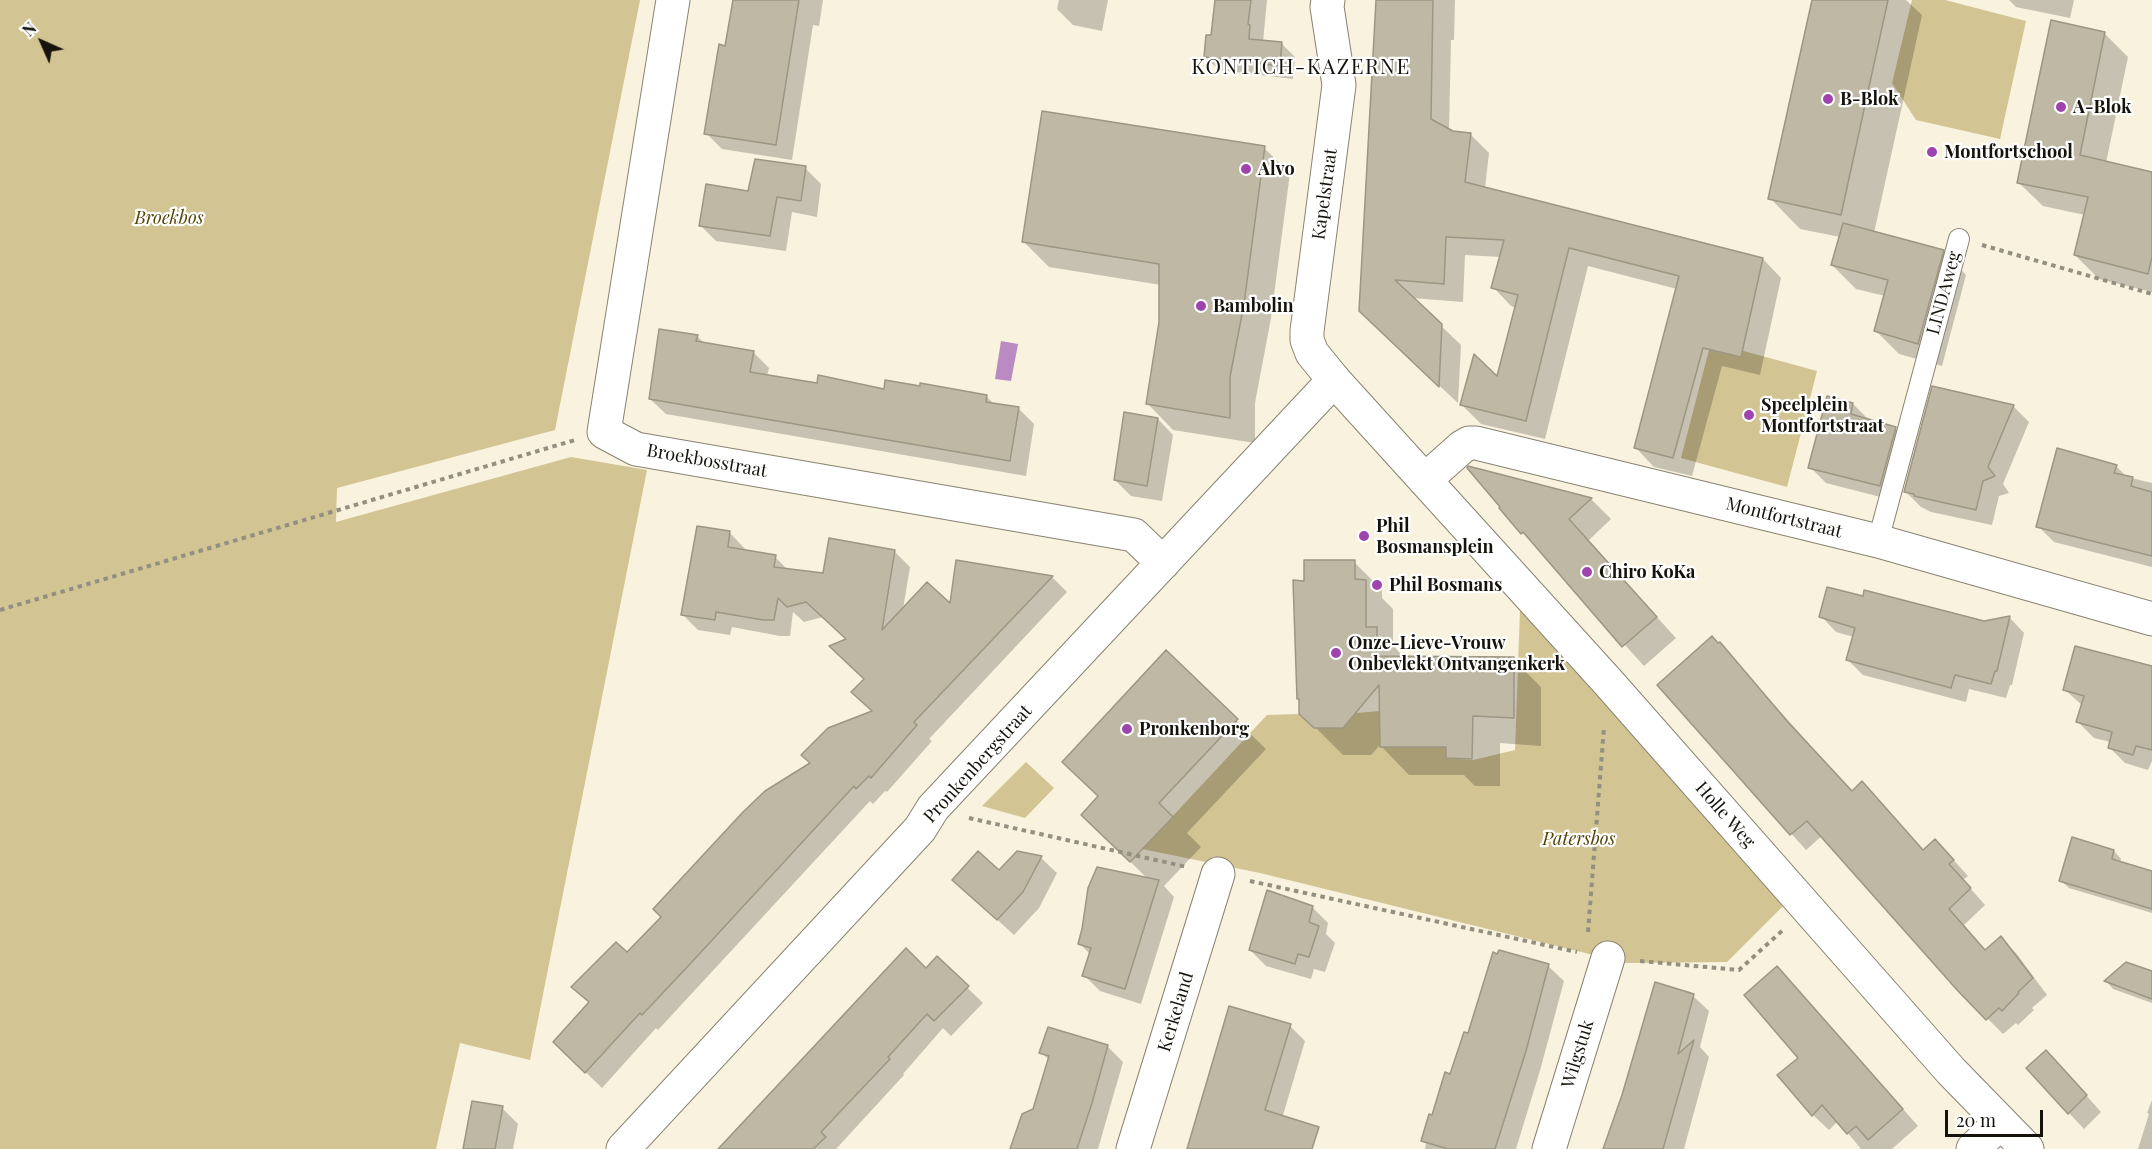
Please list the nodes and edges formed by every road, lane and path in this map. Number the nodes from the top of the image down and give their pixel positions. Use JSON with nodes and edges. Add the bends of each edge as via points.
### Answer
{"nodes":[{"id":1,"x":673,"y":0,"type":"edge"},
{"id":2,"x":1328,"y":0,"type":"edge"},
{"id":3,"x":1959,"y":239,"type":"joint"},
{"id":4,"x":2152,"y":294,"type":"edge"},
{"id":5,"x":1334,"y":380,"type":"junction"},
{"id":6,"x":604,"y":432,"type":"junction"},
{"id":7,"x":1425,"y":480,"type":"junction"},
{"id":8,"x":1878,"y":541,"type":"junction"},
{"id":9,"x":1163,"y":563,"type":"junction"},
{"id":10,"x":0,"y":610,"type":"edge"},
{"id":11,"x":2152,"y":620,"type":"edge"},
{"id":12,"x":1608,"y":682,"type":"junction"},
{"id":13,"x":933,"y":808,"type":"junction"},
{"id":14,"x":1218,"y":874,"type":"junction"},
{"id":15,"x":1807,"y":908,"type":"junction"},
{"id":16,"x":1608,"y":958,"type":"junction"},
{"id":17,"x":2000,"y":1123,"type":"junction"},
{"id":18,"x":623,"y":1149,"type":"edge"},
{"id":19,"x":1133,"y":1149,"type":"edge"},
{"id":20,"x":1549,"y":1149,"type":"edge"},
{"id":21,"x":1973,"y":1149,"type":"edge"},
{"id":22,"x":2027,"y":1149,"type":"edge"}],
"edges":[{"from":1,"to":6,"type":"street"},
{"from":2,"to":5,"type":"street","name":"Kapelstraat","via":[[1339,85],[1307,340],[1312,353]]},
{"from":3,"to":4,"type":"path","name":"LINDAweg"},
{"from":3,"to":8,"type":"lane","name":"LINDAweg"},
{"from":5,"to":7,"type":"street","name":"Kapelstraat"},
{"from":5,"to":9,"type":"street","name":"Pronkenbergstraat"},
{"from":6,"to":9,"type":"street","name":"Broekbosstraat","via":[[636,449],[1134,536]]},
{"from":6,"to":10,"type":"path"},
{"from":7,"to":8,"type":"street","name":"Montfortstraat","via":[[1462,447],[1476,443]]},
{"from":7,"to":12,"type":"street","name":"Holle Weg"},
{"from":8,"to":11,"type":"street","name":"Montfortstraat"},
{"from":9,"to":13,"type":"street","name":"Pronkenbergstraat"},
{"from":12,"to":15,"type":"street","name":"Holle Weg"},
{"from":12,"to":16,"type":"path","via":[[1587,942]]},
{"from":13,"to":14,"type":"path"},
{"from":13,"to":18,"type":"street","name":"Pronkenbergstraat","via":[[920,829]]},
{"from":14,"to":16,"type":"path"},
{"from":14,"to":19,"type":"street","name":"Kerkeland"},
{"from":15,"to":16,"type":"path","via":[[1739,970]]},
{"from":15,"to":17,"type":"street","name":"Holle Weg"},
{"from":16,"to":20,"type":"street","name":"Wilgstuk"},
{"from":17,"to":21,"type":"street"},
{"from":17,"to":22,"type":"street","name":"Holle Weg"}]}
